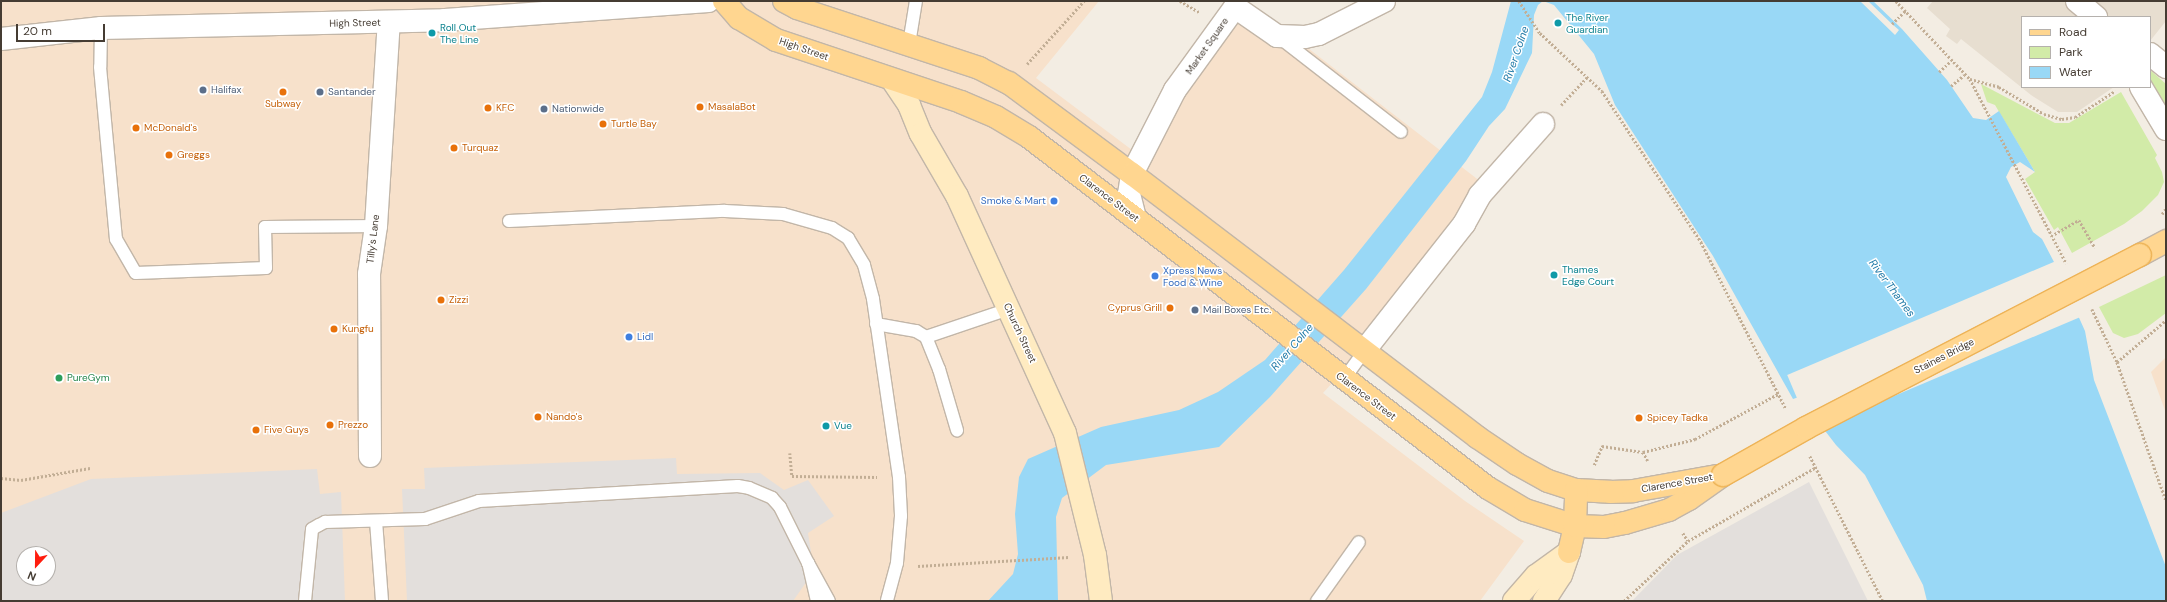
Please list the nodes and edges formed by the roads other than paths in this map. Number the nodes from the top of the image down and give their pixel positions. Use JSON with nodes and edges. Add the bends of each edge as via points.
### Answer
{"nodes":[{"id":1,"x":708,"y":1,"type":"edge"},
{"id":2,"x":724,"y":1,"type":"edge"},
{"id":3,"x":784,"y":1,"type":"edge"},
{"id":4,"x":916,"y":1,"type":"edge"},
{"id":5,"x":2077,"y":1,"type":"edge"},
{"id":6,"x":1375,"y":5,"type":"edge"},
{"id":7,"x":2095,"y":16,"type":"edge"},
{"id":8,"x":389,"y":22,"type":"junction"},
{"id":9,"x":101,"y":28,"type":"junction"},
{"id":10,"x":1277,"y":36,"type":"junction"},
{"id":11,"x":1,"y":39,"type":"edge"},
{"id":12,"x":909,"y":44,"type":"junction"},
{"id":13,"x":2151,"y":55,"type":"edge"},
{"id":14,"x":2166,"y":67,"type":"edge"},
{"id":15,"x":893,"y":81,"type":"junction"},
{"id":16,"x":2130,"y":88,"type":"edge"},
{"id":17,"x":1543,"y":124,"type":"road end"},
{"id":18,"x":2166,"y":129,"type":"edge"},
{"id":19,"x":1401,"y":132,"type":"dead end"},
{"id":20,"x":1132,"y":174,"type":"junction"},
{"id":21,"x":1135,"y":218,"type":"junction"},
{"id":22,"x":509,"y":221,"type":"dead end"},
{"id":23,"x":381,"y":226,"type":"junction"},
{"id":24,"x":2166,"y":241,"type":"edge"},
{"id":25,"x":1009,"y":309,"type":"junction"},
{"id":26,"x":876,"y":324,"type":"junction"},
{"id":27,"x":926,"y":337,"type":"junction"},
{"id":28,"x":1364,"y":351,"type":"junction"},
{"id":29,"x":1344,"y":379,"type":"junction"},
{"id":30,"x":957,"y":430,"type":"dead end"},
{"id":31,"x":370,"y":456,"type":"dead end"},
{"id":32,"x":1723,"y":475,"type":"junction"},
{"id":33,"x":1576,"y":490,"type":"junction"},
{"id":34,"x":376,"y":521,"type":"junction"},
{"id":35,"x":1575,"y":526,"type":"junction"},
{"id":36,"x":1359,"y":542,"type":"dead end"},
{"id":37,"x":1569,"y":552,"type":"junction"},
{"id":38,"x":808,"y":563,"type":"junction"},
{"id":39,"x":305,"y":601,"type":"edge"},
{"id":40,"x":382,"y":601,"type":"edge"},
{"id":41,"x":817,"y":601,"type":"edge"},
{"id":42,"x":829,"y":601,"type":"edge"},
{"id":43,"x":887,"y":601,"type":"edge"},
{"id":44,"x":1101,"y":601,"type":"edge"},
{"id":45,"x":1317,"y":601,"type":"edge"},
{"id":46,"x":1514,"y":601,"type":"edge"},
{"id":47,"x":1544,"y":601,"type":"edge"}],
"edges":[{"from":1,"to":8,"type":"street","name":"High Street"},
{"from":2,"to":15,"type":"main road","name":"High Street","via":[[739,18],[776,40]]},
{"from":3,"to":12,"type":"main road","via":[[797,8]]},
{"from":4,"to":12,"type":"lane"},
{"from":5,"to":7,"type":"street"},
{"from":6,"to":10,"type":"street","via":[[1319,34]]},
{"from":8,"to":9,"type":"street","name":"High Street"},
{"from":8,"to":23,"type":"street","name":"Tilly's Lane"},
{"from":9,"to":11,"type":"street","name":"High Street"},
{"from":9,"to":23,"type":"lane","via":[[100,67],[116,239],[136,273],[266,268],[265,227]]},
{"from":10,"to":19,"type":"lane"},
{"from":10,"to":20,"type":"street","name":"Market Square","via":[[1235,7],[1176,90]]},
{"from":12,"to":20,"type":"main road","name":"Clarence Street","via":[[979,68],[1009,83]]},
{"from":13,"to":14,"type":"street"},
{"from":15,"to":21,"type":"main road","name":"Clarence Street","via":[[961,102],[996,117],[1029,137]]},
{"from":15,"to":25,"type":"main road","name":"Church Street","via":[[909,105],[921,134],[956,196]]},
{"from":16,"to":18,"type":"street"},
{"from":17,"to":28,"type":"street","via":[[1480,195],[1464,224]]},
{"from":20,"to":21,"type":"street","name":"Market Square","via":[[1129,194]]},
{"from":20,"to":28,"type":"main road","name":"Clarence Street"},
{"from":21,"to":29,"type":"main road","name":"Clarence Street"},
{"from":22,"to":26,"type":"lane","via":[[725,211],[783,214],[832,228],[848,238],[864,265]]},
{"from":23,"to":31,"type":"street","name":"Tilly's Lane","via":[[368,274]]},
{"from":24,"to":32,"type":"main road","name":"Staines Bridge","bridge":true,"via":[[1806,428]]},
{"from":25,"to":27,"type":"lane"},
{"from":25,"to":44,"type":"main road","name":"Church Street","via":[[1065,432],[1095,555]]},
{"from":26,"to":27,"type":"lane","via":[[916,331]]},
{"from":26,"to":43,"type":"lane","via":[[899,477],[901,516],[897,563]]},
{"from":27,"to":30,"type":"lane","via":[[939,369]]},
{"from":28,"to":29,"type":"lane"},
{"from":28,"to":33,"type":"main road","name":"Clarence Street","via":[[1517,464],[1548,481]]},
{"from":29,"to":35,"type":"main road","name":"Clarence Street","via":[[1507,501],[1548,519]]},
{"from":32,"to":33,"type":"main road","name":"Clarence Street","via":[[1633,491]]},
{"from":32,"to":35,"type":"main road","name":"Clarence Street","via":[[1689,499],[1663,512],[1604,526]]},
{"from":33,"to":35,"type":"main road"},
{"from":34,"to":38,"type":"lane","via":[[425,519],[479,501],[738,486],[772,498],[780,507]]},
{"from":34,"to":39,"type":"lane","via":[[325,522],[312,529]]},
{"from":34,"to":40,"type":"lane"},
{"from":35,"to":37,"type":"main road"},
{"from":36,"to":45,"type":"lane"},
{"from":37,"to":46,"type":"main road","via":[[1547,566]]},
{"from":37,"to":47,"type":"main road","via":[[1561,575]]},
{"from":38,"to":41,"type":"lane"},
{"from":38,"to":42,"type":"lane"}]}
